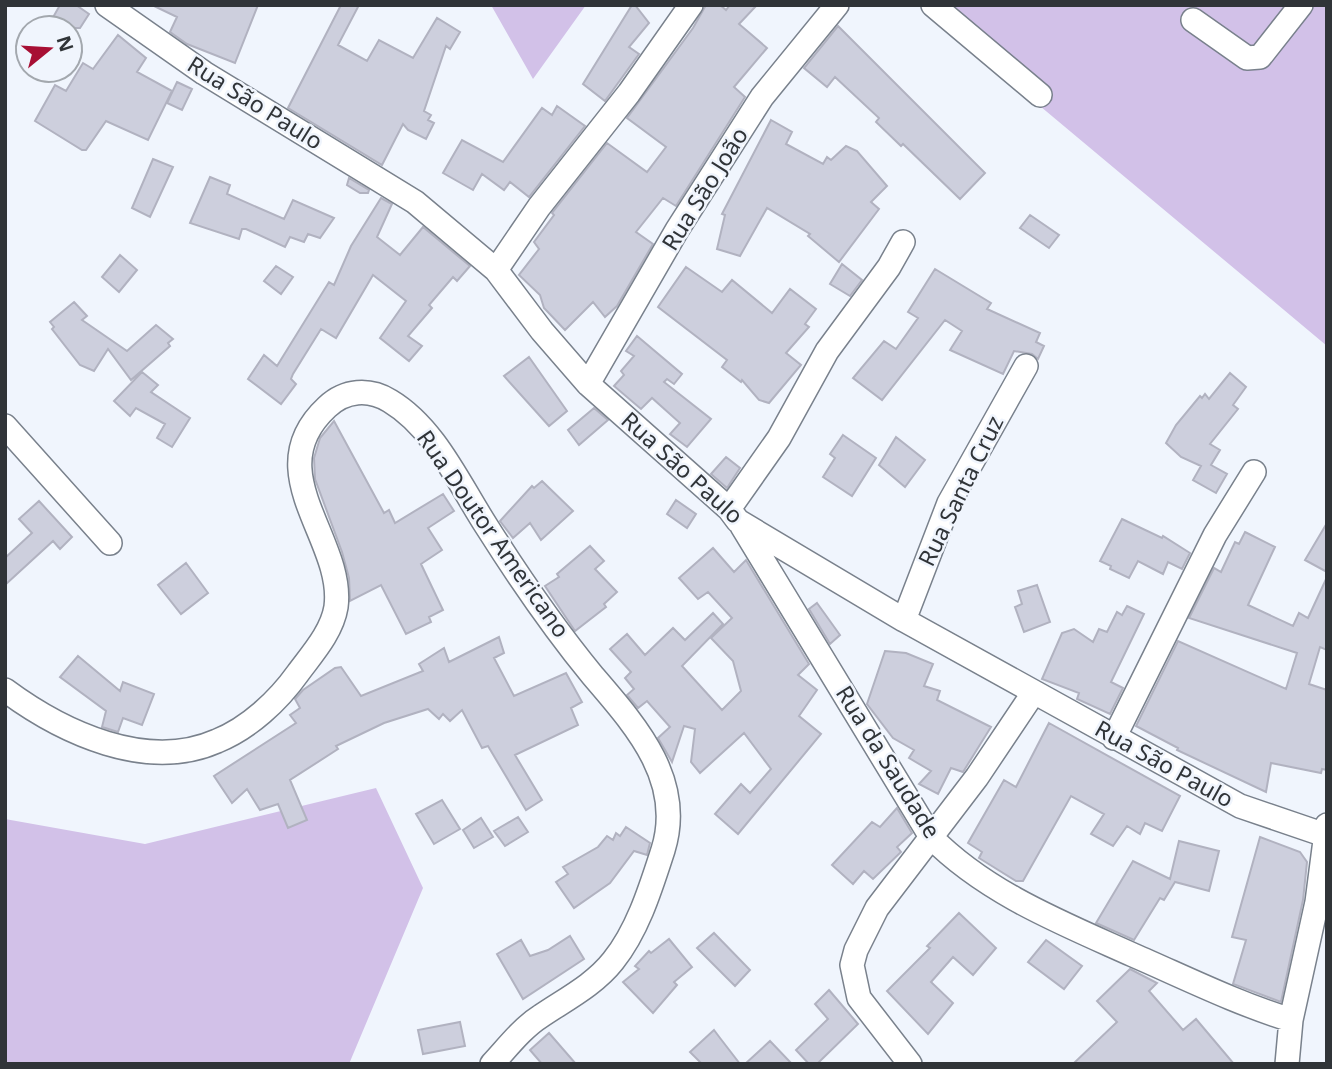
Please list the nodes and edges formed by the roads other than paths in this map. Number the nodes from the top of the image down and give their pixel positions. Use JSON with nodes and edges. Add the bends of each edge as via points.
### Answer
{"nodes":[{"id":1,"x":107,"y":5,"type":"edge"},
{"id":2,"x":691,"y":5,"type":"edge"},
{"id":3,"x":837,"y":5,"type":"edge"},
{"id":4,"x":933,"y":5,"type":"edge"},
{"id":5,"x":1301,"y":5,"type":"edge"},
{"id":6,"x":1193,"y":20,"type":"dead end"},
{"id":7,"x":1040,"y":95,"type":"dead end"},
{"id":8,"x":903,"y":242,"type":"dead end"},
{"id":9,"x":496,"y":270,"type":"junction"},
{"id":10,"x":1026,"y":366,"type":"dead end"},
{"id":11,"x":588,"y":384,"type":"junction"},
{"id":12,"x":5,"y":426,"type":"edge"},
{"id":13,"x":1254,"y":472,"type":"dead end"},
{"id":14,"x":734,"y":515,"type":"junction"},
{"id":15,"x":110,"y":542,"type":"dead end"},
{"id":16,"x":904,"y":620,"type":"junction"},
{"id":17,"x":5,"y":690,"type":"edge"},
{"id":18,"x":1034,"y":692,"type":"junction"},
{"id":19,"x":1114,"y":738,"type":"junction"},
{"id":20,"x":1326,"y":830,"type":"edge"},
{"id":21,"x":931,"y":837,"type":"junction"},
{"id":22,"x":1322,"y":903,"type":"edge"},
{"id":23,"x":1291,"y":1020,"type":"junction"},
{"id":24,"x":492,"y":1064,"type":"edge"},
{"id":25,"x":910,"y":1064,"type":"edge"},
{"id":26,"x":1287,"y":1064,"type":"edge"}],
"edges":[{"from":1,"to":9,"type":"street","name":"Rua São Paulo","via":[[204,73],[415,202]]},
{"from":2,"to":9,"type":"street"},
{"from":3,"to":11,"type":"street","name":"Rua São João","via":[[762,97],[677,230]]},
{"from":4,"to":7,"type":"street"},
{"from":5,"to":6,"type":"street","via":[[1260,57],[1247,58]]},
{"from":8,"to":14,"type":"street","via":[[828,351]]},
{"from":9,"to":11,"type":"street","name":"Rua São Paulo"},
{"from":10,"to":16,"type":"street","name":"Rua Santa Cruz","via":[[949,503]]},
{"from":11,"to":14,"type":"street","name":"Rua São Paulo"},
{"from":12,"to":15,"type":"street"},
{"from":13,"to":19,"type":"street","via":[[1215,535]]},
{"from":14,"to":16,"type":"street","name":"Rua São Paulo"},
{"from":14,"to":21,"type":"street","name":"Rua da Saudade"},
{"from":16,"to":18,"type":"street","name":"Rua São Paulo"},
{"from":17,"to":24,"type":"street","name":"Rua Doutor Americano","via":[[80,733],[152,754],[183,753],[218,741],[247,724],[295,678],[320,643],[336,607],[326,552],[302,486],[299,462],[304,442],[324,409],[348,394],[371,394],[398,407],[432,440],[507,558],[642,736],[669,801],[664,848],[631,934],[601,973],[541,1016]]},
{"from":18,"to":19,"type":"street","name":"Rua São Paulo"},
{"from":18,"to":21,"type":"street"},
{"from":19,"to":20,"type":"street","name":"Rua São Paulo","via":[[1240,806]]},
{"from":20,"to":22,"type":"street"},
{"from":21,"to":23,"type":"street","name":"Rua da Saudade","via":[[953,859],[1030,907],[1229,999]]},
{"from":21,"to":25,"type":"street","via":[[877,908],[852,965],[854,985],[865,1010]]},
{"from":22,"to":23,"type":"street"},
{"from":23,"to":26,"type":"street"}]}
